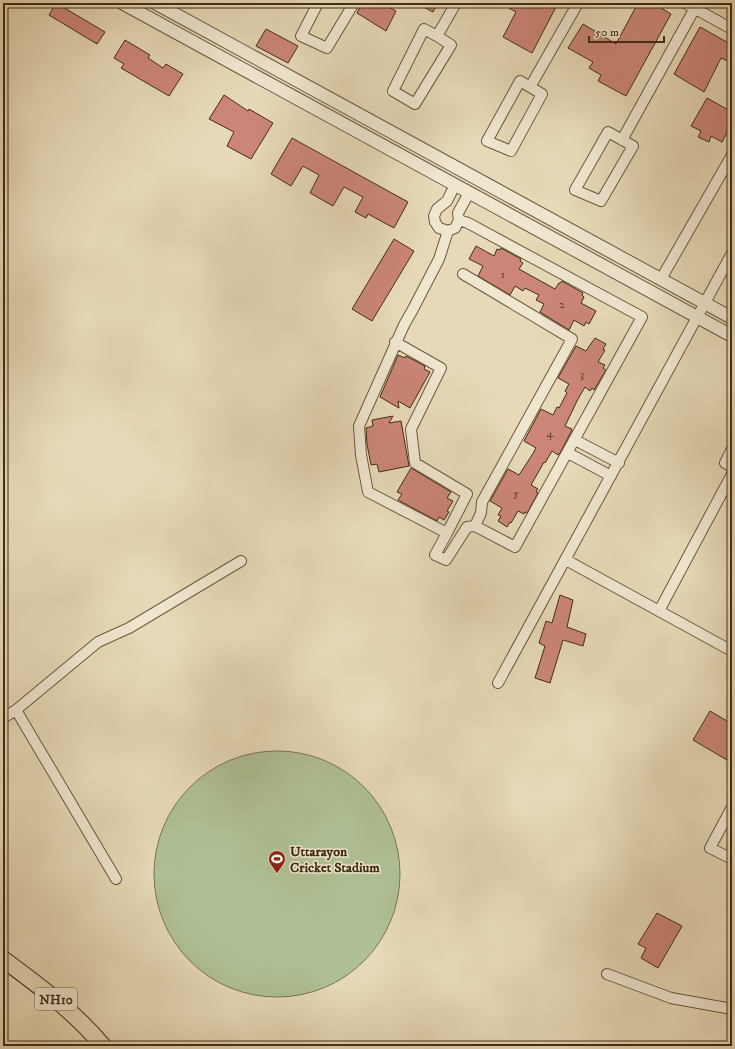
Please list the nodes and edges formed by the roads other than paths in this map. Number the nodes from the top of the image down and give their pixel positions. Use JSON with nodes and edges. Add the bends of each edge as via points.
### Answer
{"nodes":[{"id":1,"x":122,"y":3,"type":"edge"},
{"id":2,"x":154,"y":3,"type":"edge"},
{"id":3,"x":318,"y":3,"type":"edge"},
{"id":4,"x":354,"y":3,"type":"edge"},
{"id":5,"x":456,"y":3,"type":"edge"},
{"id":6,"x":578,"y":3,"type":"edge"},
{"id":7,"x":685,"y":3,"type":"edge"},
{"id":8,"x":695,"y":8,"type":"junction"},
{"id":9,"x":732,"y":29,"type":"edge"},
{"id":10,"x":437,"y":36,"type":"junction"},
{"id":11,"x":530,"y":87,"type":"junction"},
{"id":12,"x":622,"y":140,"type":"junction"},
{"id":13,"x":732,"y":155,"type":"edge"},
{"id":14,"x":455,"y":185,"type":"junction"},
{"id":15,"x":470,"y":193,"type":"junction"},
{"id":16,"x":459,"y":220,"type":"junction"},
{"id":17,"x":448,"y":231,"type":"junction"},
{"id":18,"x":732,"y":253,"type":"edge"},
{"id":19,"x":463,"y":274,"type":"dead end"},
{"id":20,"x":661,"y":279,"type":"junction"},
{"id":21,"x":705,"y":303,"type":"junction"},
{"id":22,"x":697,"y":317,"type":"junction"},
{"id":23,"x":732,"y":318,"type":"edge"},
{"id":24,"x":732,"y":336,"type":"edge"},
{"id":25,"x":396,"y":342,"type":"junction"},
{"id":26,"x":575,"y":440,"type":"junction"},
{"id":27,"x":732,"y":449,"type":"edge"},
{"id":28,"x":568,"y":453,"type":"junction"},
{"id":29,"x":618,"y":463,"type":"junction"},
{"id":30,"x":732,"y":467,"type":"edge"},
{"id":31,"x":732,"y":474,"type":"edge"},
{"id":32,"x":611,"y":476,"type":"junction"},
{"id":33,"x":475,"y":526,"type":"junction"},
{"id":34,"x":447,"y":533,"type":"junction"},
{"id":35,"x":566,"y":560,"type":"junction"},
{"id":36,"x":241,"y":561,"type":"dead end"},
{"id":37,"x":658,"y":611,"type":"junction"},
{"id":38,"x":732,"y":651,"type":"edge"},
{"id":39,"x":498,"y":683,"type":"dead end"},
{"id":40,"x":16,"y":710,"type":"junction"},
{"id":41,"x":3,"y":718,"type":"edge"},
{"id":42,"x":732,"y":807,"type":"edge"},
{"id":43,"x":732,"y":859,"type":"edge"},
{"id":44,"x":116,"y":879,"type":"dead end"},
{"id":45,"x":3,"y":959,"type":"edge"},
{"id":46,"x":607,"y":974,"type":"dead end"},
{"id":47,"x":732,"y":1009,"type":"edge"},
{"id":48,"x":103,"y":1046,"type":"edge"}],
"edges":[{"from":1,"to":14,"type":"street"},
{"from":2,"to":20,"type":"street"},
{"from":3,"to":4,"type":"street","via":[[301,36],[327,48]]},
{"from":5,"to":10,"type":"street"},
{"from":6,"to":11,"type":"street"},
{"from":7,"to":8,"type":"street"},
{"from":8,"to":9,"type":"street"},
{"from":8,"to":12,"type":"street"},
{"from":10,"to":10,"type":"street","via":[[451,45],[415,104],[393,91],[424,29]]},
{"from":11,"to":11,"type":"street","via":[[520,81],[487,141],[511,151],[542,94]]},
{"from":12,"to":12,"type":"street","via":[[608,132],[575,190],[601,201],[633,146]]},
{"from":13,"to":20,"type":"street"},
{"from":14,"to":15,"type":"street"},
{"from":14,"to":17,"type":"street","via":[[447,201],[437,209],[434,216],[439,228]]},
{"from":15,"to":16,"type":"street","via":[[458,213]]},
{"from":15,"to":22,"type":"street"},
{"from":16,"to":17,"type":"street","via":[[455,228]]},
{"from":16,"to":26,"type":"street","via":[[642,317]]},
{"from":17,"to":25,"type":"street","via":[[439,259]]},
{"from":18,"to":21,"type":"street"},
{"from":19,"to":33,"type":"street","via":[[572,339],[482,502],[481,513]]},
{"from":20,"to":21,"type":"street"},
{"from":21,"to":22,"type":"street"},
{"from":21,"to":23,"type":"street"},
{"from":22,"to":24,"type":"street"},
{"from":22,"to":29,"type":"street"},
{"from":25,"to":34,"type":"street","via":[[359,426],[368,492]]},
{"from":25,"to":34,"type":"street","via":[[441,368],[411,429],[415,463],[467,494]]},
{"from":26,"to":28,"type":"street"},
{"from":26,"to":29,"type":"street"},
{"from":27,"to":30,"type":"street","via":[[725,463]]},
{"from":28,"to":32,"type":"street"},
{"from":28,"to":33,"type":"street","via":[[515,547]]},
{"from":29,"to":32,"type":"street"},
{"from":31,"to":37,"type":"street"},
{"from":32,"to":35,"type":"street"},
{"from":33,"to":34,"type":"street","via":[[467,526],[446,560],[435,554]]},
{"from":35,"to":37,"type":"street"},
{"from":35,"to":39,"type":"street"},
{"from":36,"to":40,"type":"street","via":[[130,628],[98,642]]},
{"from":37,"to":38,"type":"street"},
{"from":40,"to":41,"type":"street"},
{"from":40,"to":44,"type":"street"},
{"from":42,"to":43,"type":"street","via":[[710,848]]},
{"from":45,"to":48,"type":"highway","number":"NH10","via":[[56,999],[88,1028]]},
{"from":46,"to":47,"type":"street","via":[[671,998]]}]}
